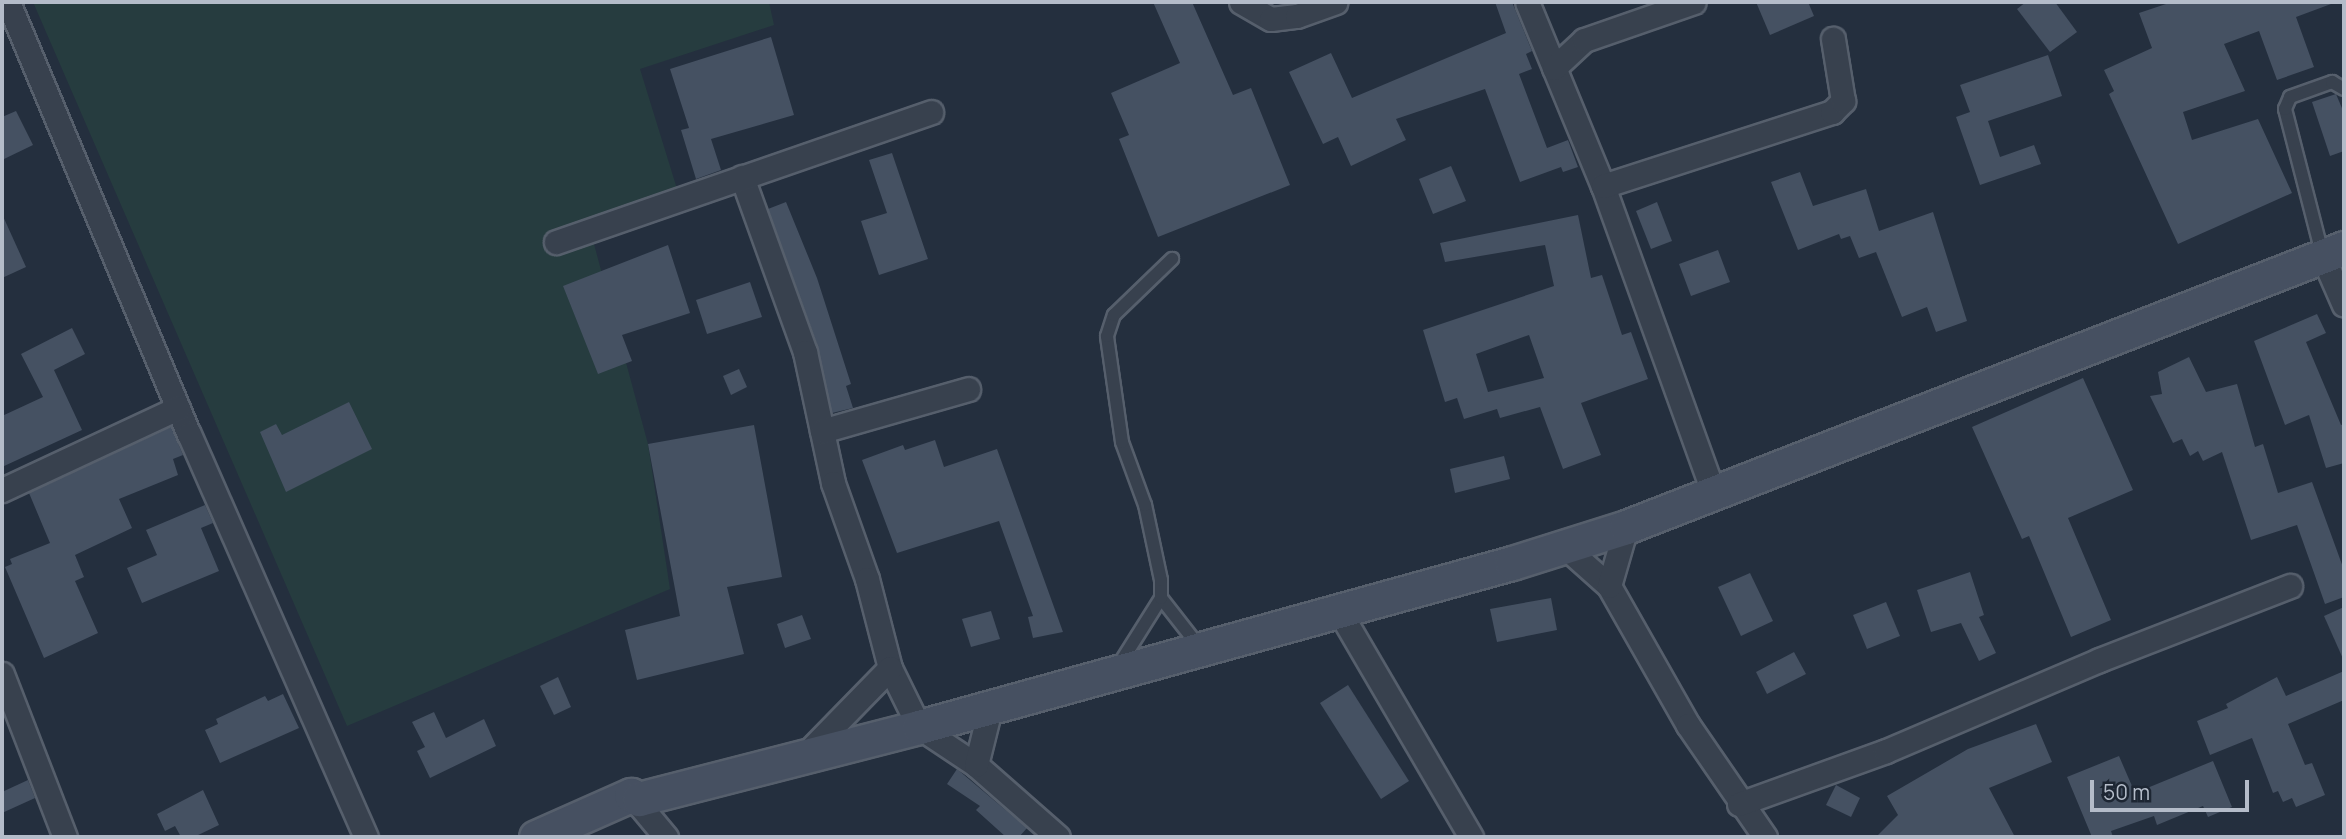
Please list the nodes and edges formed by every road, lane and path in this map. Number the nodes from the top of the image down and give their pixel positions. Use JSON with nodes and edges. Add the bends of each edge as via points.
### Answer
{"nodes":[{"id":1,"x":8,"y":2,"type":"edge"},
{"id":2,"x":1241,"y":2,"type":"edge"},
{"id":3,"x":1336,"y":2,"type":"edge"},
{"id":4,"x":1527,"y":2,"type":"edge"},
{"id":5,"x":1694,"y":2,"type":"edge"},
{"id":6,"x":1833,"y":39,"type":"dead end"},
{"id":7,"x":1555,"y":68,"type":"junction"},
{"id":8,"x":2344,"y":89,"type":"edge"},
{"id":9,"x":931,"y":112,"type":"dead end"},
{"id":10,"x":743,"y":177,"type":"junction"},
{"id":11,"x":1603,"y":187,"type":"junction"},
{"id":12,"x":556,"y":242,"type":"dead end"},
{"id":13,"x":2334,"y":253,"type":"edge"},
{"id":14,"x":1172,"y":259,"type":"dead end"},
{"id":15,"x":2344,"y":305,"type":"edge"},
{"id":16,"x":968,"y":389,"type":"dead end"},
{"id":17,"x":178,"y":408,"type":"junction"},
{"id":18,"x":822,"y":431,"type":"junction"},
{"id":19,"x":2,"y":490,"type":"edge"},
{"id":20,"x":1713,"y":492,"type":"junction"},
{"id":21,"x":1626,"y":527,"type":"junction"},
{"id":22,"x":1564,"y":546,"type":"junction"},
{"id":23,"x":1609,"y":586,"type":"junction"},
{"id":24,"x":2291,"y":586,"type":"dead end"},
{"id":25,"x":1161,"y":598,"type":"junction"},
{"id":26,"x":1339,"y":611,"type":"junction"},
{"id":27,"x":1200,"y":648,"type":"junction"},
{"id":28,"x":890,"y":668,"type":"junction"},
{"id":29,"x":1115,"y":672,"type":"junction"},
{"id":30,"x":2,"y":674,"type":"edge"},
{"id":31,"x":991,"y":705,"type":"junction"},
{"id":32,"x":919,"y":727,"type":"junction"},
{"id":33,"x":804,"y":756,"type":"junction"},
{"id":34,"x":976,"y":765,"type":"junction"},
{"id":35,"x":631,"y":795,"type":"junction"},
{"id":36,"x":1739,"y":804,"type":"junction"},
{"id":37,"x":584,"y":827,"type":"edge"},
{"id":38,"x":65,"y":837,"type":"edge"},
{"id":39,"x":366,"y":837,"type":"edge"},
{"id":40,"x":536,"y":837,"type":"edge"},
{"id":41,"x":666,"y":837,"type":"edge"},
{"id":42,"x":1058,"y":837,"type":"edge"},
{"id":43,"x":1471,"y":837,"type":"edge"},
{"id":44,"x":1765,"y":837,"type":"edge"}],
"edges":[{"from":1,"to":17,"type":"street"},
{"from":2,"to":3,"type":"street","via":[[1271,19],[1297,16]]},
{"from":4,"to":7,"type":"street"},
{"from":5,"to":7,"type":"street","via":[[1584,40]]},
{"from":6,"to":11,"type":"street","via":[[1843,101],[1832,111]]},
{"from":7,"to":11,"type":"street"},
{"from":8,"to":13,"type":"lane","via":[[2332,82],[2290,97],[2285,109]]},
{"from":9,"to":10,"type":"street"},
{"from":10,"to":12,"type":"street"},
{"from":10,"to":18,"type":"street","via":[[805,352]]},
{"from":11,"to":20,"type":"street"},
{"from":13,"to":15,"type":"street"},
{"from":13,"to":20,"type":"main road"},
{"from":14,"to":25,"type":"lane","via":[[1114,315],[1107,337],[1122,442],[1155,541]]},
{"from":16,"to":18,"type":"street"},
{"from":17,"to":19,"type":"street"},
{"from":17,"to":39,"type":"street"},
{"from":18,"to":28,"type":"street","via":[[833,483],[867,579]]},
{"from":20,"to":21,"type":"main road"},
{"from":21,"to":22,"type":"main road"},
{"from":21,"to":23,"type":"street"},
{"from":22,"to":23,"type":"street"},
{"from":22,"to":26,"type":"main road"},
{"from":23,"to":36,"type":"street"},
{"from":24,"to":36,"type":"street","via":[[2099,660],[1886,751]]},
{"from":25,"to":27,"type":"lane"},
{"from":25,"to":29,"type":"lane"},
{"from":26,"to":27,"type":"main road"},
{"from":26,"to":43,"type":"street"},
{"from":27,"to":29,"type":"main road"},
{"from":28,"to":32,"type":"street"},
{"from":28,"to":33,"type":"street"},
{"from":29,"to":31,"type":"main road"},
{"from":30,"to":38,"type":"street"},
{"from":31,"to":32,"type":"main road"},
{"from":31,"to":34,"type":"street"},
{"from":32,"to":33,"type":"main road"},
{"from":32,"to":34,"type":"street"},
{"from":33,"to":35,"type":"main road","via":[[639,799]]},
{"from":34,"to":42,"type":"street"},
{"from":35,"to":37,"type":"main road"},
{"from":35,"to":41,"type":"street"},
{"from":36,"to":44,"type":"street"},
{"from":37,"to":40,"type":"main road"}]}
